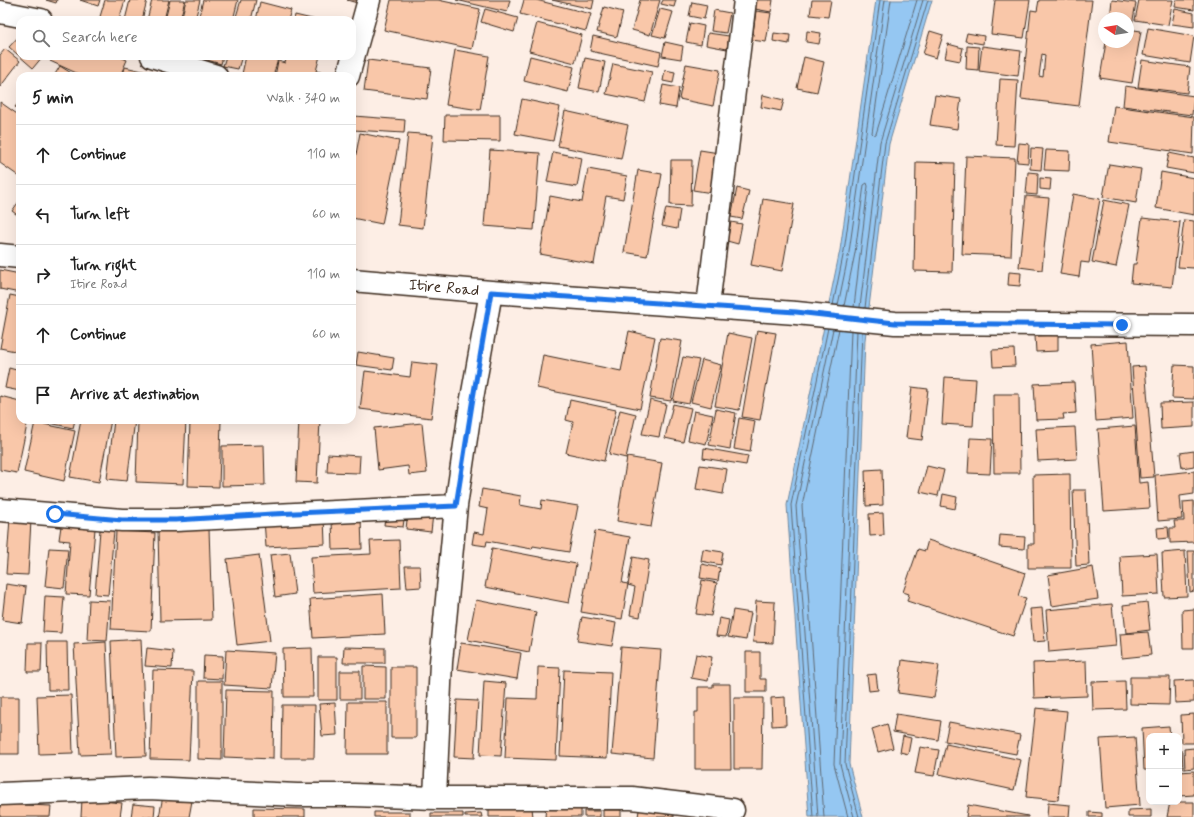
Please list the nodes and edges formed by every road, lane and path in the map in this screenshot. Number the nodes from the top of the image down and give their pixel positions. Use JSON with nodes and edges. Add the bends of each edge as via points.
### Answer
{"nodes":[{"id":1,"x":369,"y":0,"type":"edge"},
{"id":2,"x":745,"y":0,"type":"edge"},
{"id":3,"x":0,"y":12,"type":"edge"},
{"id":4,"x":20,"y":16,"type":"edge"},
{"id":5,"x":356,"y":47,"type":"edge"},
{"id":6,"x":165,"y":60,"type":"edge"},
{"id":7,"x":352,"y":60,"type":"edge"},
{"id":8,"x":203,"y":72,"type":"edge"},
{"id":9,"x":349,"y":72,"type":"edge"},
{"id":10,"x":0,"y":255,"type":"edge"},
{"id":11,"x":16,"y":257,"type":"edge"},
{"id":12,"x":356,"y":280,"type":"edge"},
{"id":13,"x":491,"y":292,"type":"junction"},
{"id":14,"x":708,"y":306,"type":"junction"},
{"id":15,"x":1194,"y":325,"type":"edge"},
{"id":16,"x":456,"y":506,"type":"junction"},
{"id":17,"x":0,"y":510,"type":"edge"},
{"id":18,"x":0,"y":794,"type":"edge"},
{"id":19,"x":435,"y":798,"type":"junction"},
{"id":20,"x":733,"y":810,"type":"dead end"}],
"edges":[{"from":1,"to":5,"type":"street"},
{"from":2,"to":14,"type":"street"},
{"from":3,"to":4,"type":"street"},
{"from":6,"to":8,"type":"street"},
{"from":7,"to":9,"type":"street"},
{"from":10,"to":11,"type":"street"},
{"from":12,"to":13,"type":"street","name":"Itire Road"},
{"from":13,"to":14,"type":"street","name":"Itire Road"},
{"from":13,"to":16,"type":"street"},
{"from":14,"to":15,"type":"street","name":"Itire Road","via":[[895,323]]},
{"from":16,"to":17,"type":"street","via":[[176,520],[122,520]]},
{"from":16,"to":19,"type":"street","via":[[441,662]]},
{"from":18,"to":19,"type":"street","via":[[148,788]]},
{"from":19,"to":20,"type":"street","via":[[632,798]]}]}
